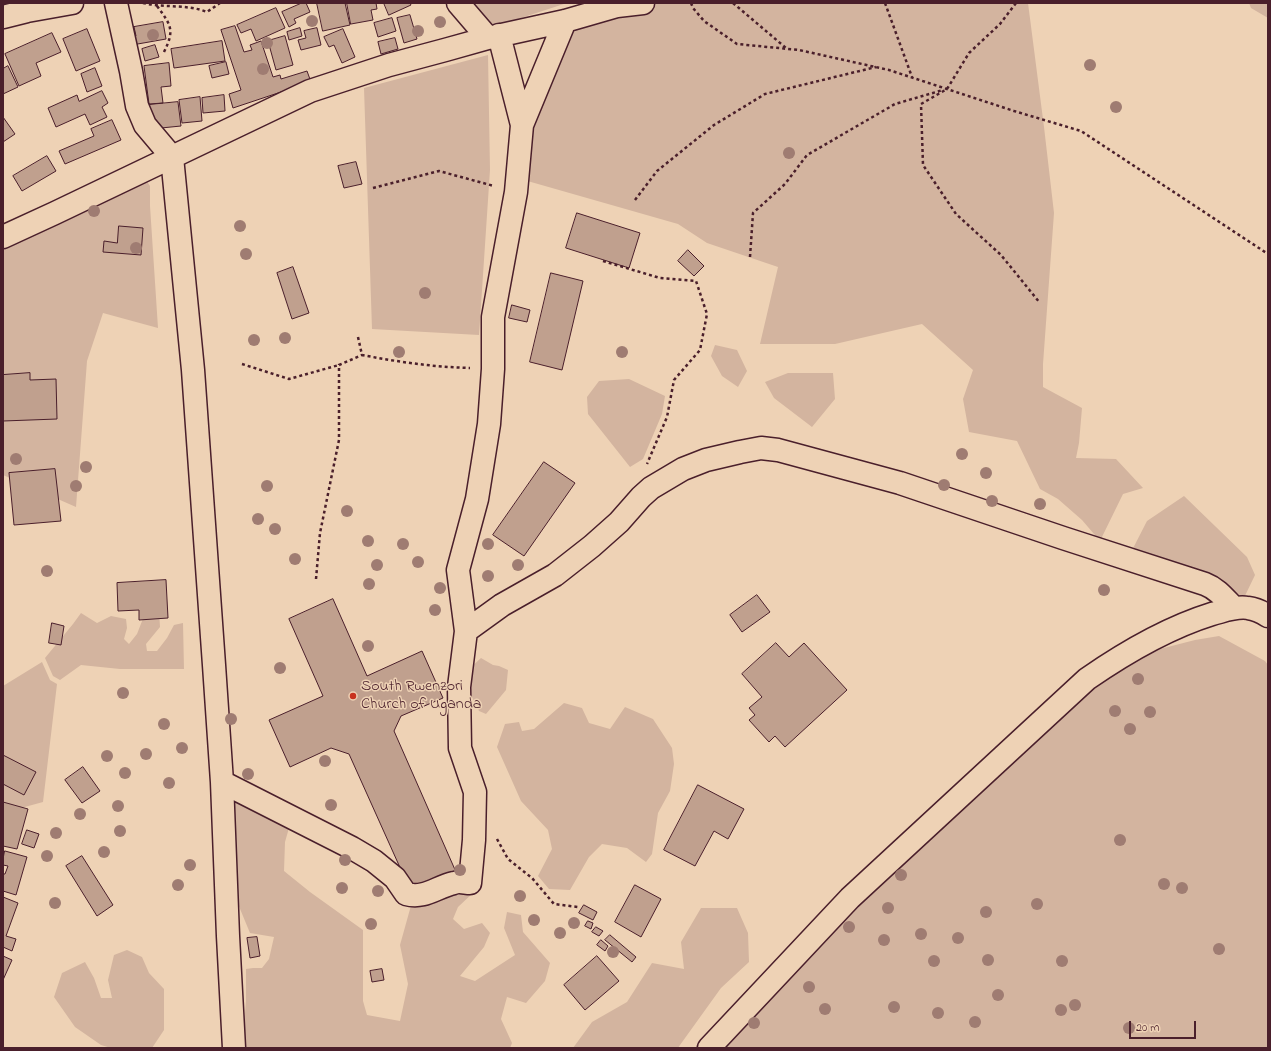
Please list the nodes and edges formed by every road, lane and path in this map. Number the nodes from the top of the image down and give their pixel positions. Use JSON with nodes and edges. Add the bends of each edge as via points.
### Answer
{"nodes":[{"id":1,"x":72,"y":3,"type":"edge"},
{"id":2,"x":116,"y":3,"type":"edge"},
{"id":3,"x":144,"y":3,"type":"edge"},
{"id":4,"x":190,"y":3,"type":"edge"},
{"id":5,"x":220,"y":3,"type":"edge"},
{"id":6,"x":458,"y":3,"type":"edge"},
{"id":7,"x":643,"y":3,"type":"edge"},
{"id":8,"x":690,"y":3,"type":"edge"},
{"id":9,"x":733,"y":3,"type":"edge"},
{"id":10,"x":885,"y":3,"type":"edge"},
{"id":11,"x":1016,"y":3,"type":"edge"},
{"id":12,"x":157,"y":6,"type":"junction"},
{"id":13,"x":192,"y":8,"type":"junction"},
{"id":14,"x":3,"y":17,"type":"edge"},
{"id":15,"x":565,"y":21,"type":"junction"},
{"id":16,"x":494,"y":37,"type":"junction"},
{"id":17,"x":786,"y":48,"type":"junction"},
{"id":18,"x":164,"y":52,"type":"dead end"},
{"id":19,"x":877,"y":67,"type":"junction"},
{"id":20,"x":912,"y":77,"type":"junction"},
{"id":21,"x":947,"y":89,"type":"junction"},
{"id":22,"x":522,"y":125,"type":"junction"},
{"id":23,"x":172,"y":157,"type":"junction"},
{"id":24,"x":373,"y":188,"type":"dead end"},
{"id":25,"x":516,"y":192,"type":"junction"},
{"id":26,"x":635,"y":200,"type":"dead end"},
{"id":27,"x":3,"y":237,"type":"edge"},
{"id":28,"x":1268,"y":254,"type":"edge"},
{"id":29,"x":750,"y":257,"type":"dead end"},
{"id":30,"x":603,"y":262,"type":"dead end"},
{"id":31,"x":1040,"y":303,"type":"dead end"},
{"id":32,"x":358,"y":337,"type":"dead end"},
{"id":33,"x":362,"y":355,"type":"junction"},
{"id":34,"x":242,"y":364,"type":"dead end"},
{"id":35,"x":339,"y":365,"type":"junction"},
{"id":36,"x":493,"y":369,"type":"junction"},
{"id":37,"x":651,"y":488,"type":"junction"},
{"id":38,"x":316,"y":579,"type":"dead end"},
{"id":39,"x":1234,"y":608,"type":"junction"},
{"id":40,"x":1268,"y":616,"type":"edge"},
{"id":41,"x":466,"y":630,"type":"junction"},
{"id":42,"x":222,"y":782,"type":"junction"},
{"id":43,"x":494,"y":833,"type":"dead end"},
{"id":44,"x":578,"y":907,"type":"dead end"},
{"id":45,"x":234,"y":1048,"type":"edge"},
{"id":46,"x":709,"y":1048,"type":"edge"}],
"edges":[{"from":1,"to":14,"type":"street"},
{"from":2,"to":23,"type":"street","via":[[137,106],[145,125]]},
{"from":3,"to":12,"type":"path"},
{"from":4,"to":13,"type":"path"},
{"from":5,"to":13,"type":"path","via":[[207,12]]},
{"from":6,"to":16,"type":"street"},
{"from":7,"to":15,"type":"street","via":[[617,6]]},
{"from":8,"to":17,"type":"path","via":[[704,21],[737,44]]},
{"from":9,"to":17,"type":"path"},
{"from":10,"to":20,"type":"path"},
{"from":11,"to":21,"type":"path","via":[[1000,24],[969,53]]},
{"from":12,"to":13,"type":"path"},
{"from":12,"to":18,"type":"path","via":[[168,21],[171,32]]},
{"from":15,"to":16,"type":"street"},
{"from":15,"to":22,"type":"street"},
{"from":16,"to":22,"type":"street"},
{"from":16,"to":23,"type":"street","via":[[389,65],[310,91]]},
{"from":17,"to":19,"type":"path"},
{"from":19,"to":20,"type":"path"},
{"from":19,"to":26,"type":"path","via":[[765,94],[714,125],[657,171]]},
{"from":20,"to":21,"type":"path"},
{"from":21,"to":28,"type":"path","via":[[1081,131]]},
{"from":21,"to":29,"type":"path","via":[[896,104],[807,155],[785,184],[753,213]]},
{"from":21,"to":31,"type":"path","via":[[921,104],[924,165],[956,214],[1001,255]]},
{"from":22,"to":25,"type":"street"},
{"from":23,"to":27,"type":"street"},
{"from":23,"to":42,"type":"street","via":[[193,370]]},
{"from":24,"to":25,"type":"path","via":[[439,171]]},
{"from":25,"to":36,"type":"street","via":[[493,317]]},
{"from":30,"to":37,"type":"path","via":[[660,278],[696,281],[707,314],[700,350],[674,380],[666,417],[646,466]]},
{"from":32,"to":33,"type":"path"},
{"from":33,"to":35,"type":"path"},
{"from":33,"to":36,"type":"path","via":[[435,367]]},
{"from":34,"to":35,"type":"path","via":[[289,379]]},
{"from":35,"to":38,"type":"path","via":[[339,440],[320,533]]},
{"from":36,"to":41,"type":"street","via":[[488,424],[476,498],[458,570]]},
{"from":37,"to":39,"type":"street","via":[[683,469],[706,460],[761,448],[778,450],[900,483],[1205,584],[1213,587]]},
{"from":37,"to":41,"type":"street","via":[[619,522],[555,575],[502,605]]},
{"from":39,"to":40,"type":"street","via":[[1257,610]]},
{"from":39,"to":46,"type":"street","via":[[1192,620],[1164,633],[1131,650],[1087,679],[850,898]]},
{"from":41,"to":42,"type":"street","via":[[459,687],[460,748],[474,792],[474,840],[470,883],[455,882],[428,894],[406,894],[395,878],[374,861]]},
{"from":42,"to":45,"type":"street"},
{"from":43,"to":44,"type":"path","via":[[508,859],[532,878],[554,904]]}]}
